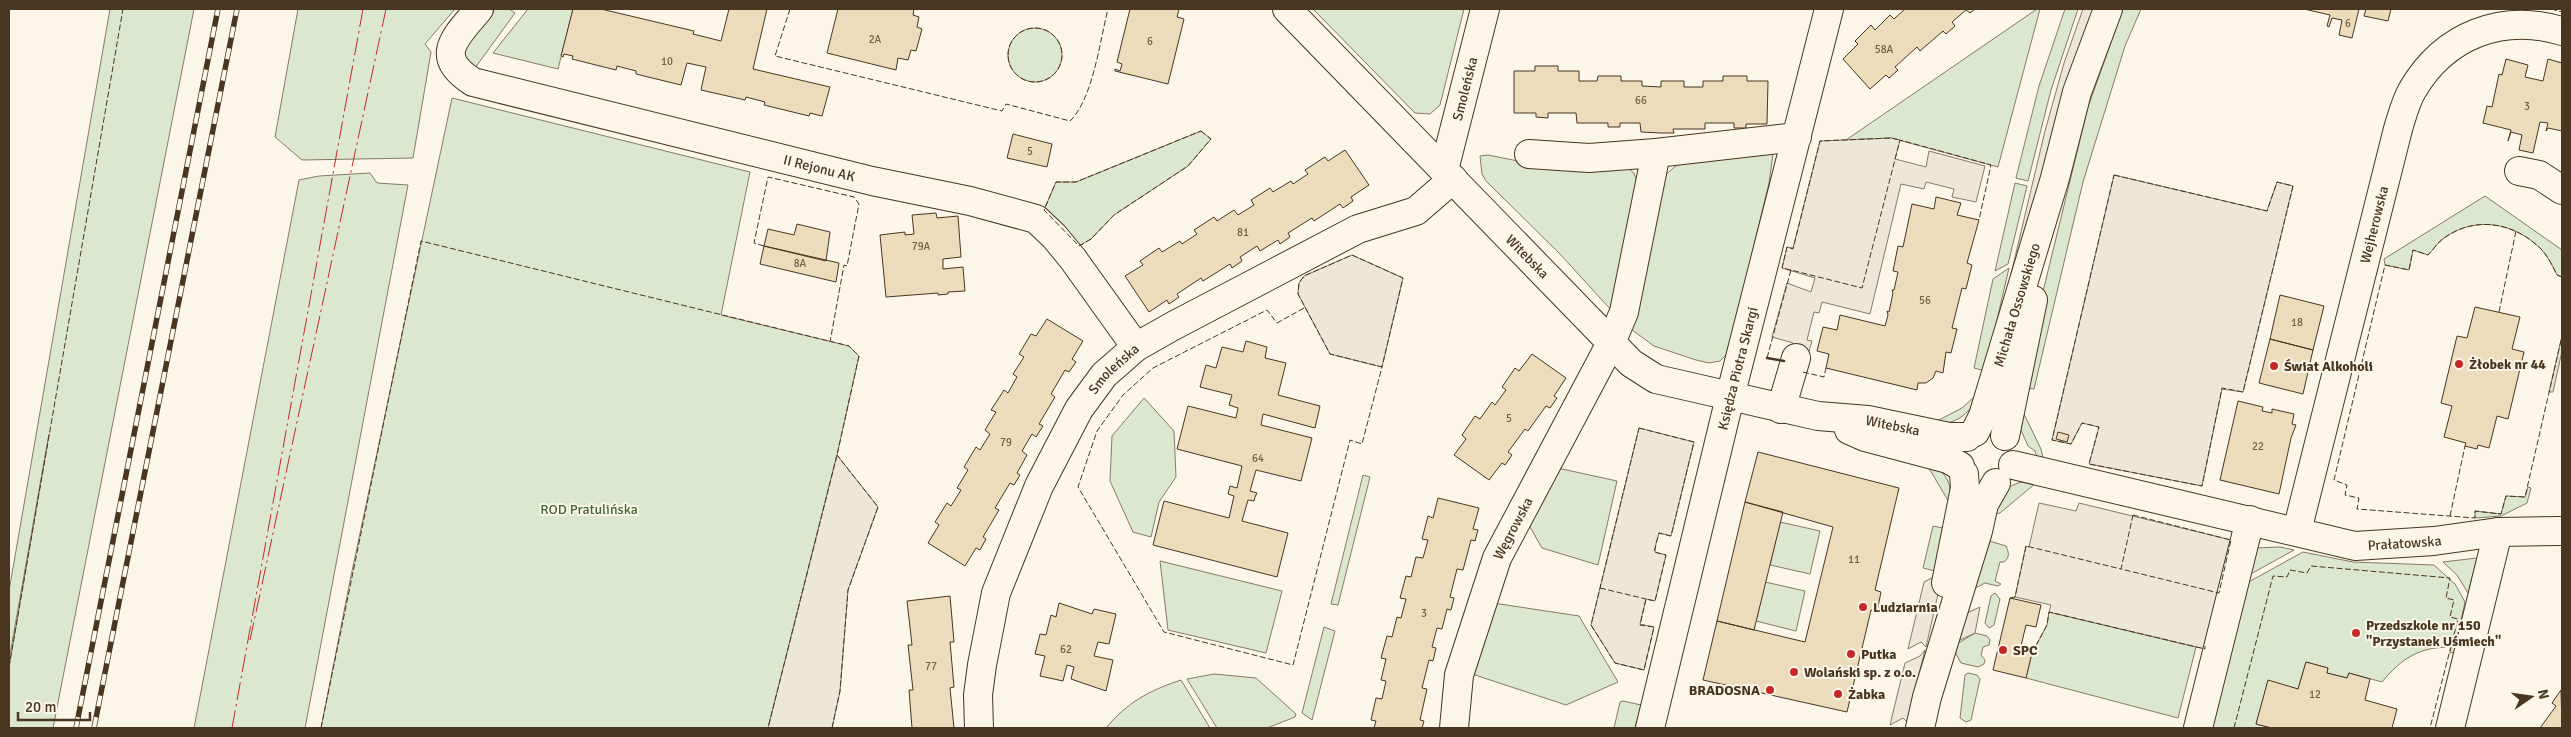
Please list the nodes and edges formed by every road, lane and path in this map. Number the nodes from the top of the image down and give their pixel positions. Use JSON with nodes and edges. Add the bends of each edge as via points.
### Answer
{"nodes":[{"id":1,"x":479,"y":9,"type":"edge"},
{"id":2,"x":1287,"y":9,"type":"edge"},
{"id":3,"x":1485,"y":9,"type":"edge"},
{"id":4,"x":1829,"y":9,"type":"edge"},
{"id":5,"x":2108,"y":9,"type":"edge"},
{"id":6,"x":2562,"y":31,"type":"edge"},
{"id":7,"x":1797,"y":137,"type":"junction"},
{"id":8,"x":1656,"y":153,"type":"junction"},
{"id":9,"x":1529,"y":154,"type":"dead end"},
{"id":10,"x":2519,"y":171,"type":"dead end"},
{"id":11,"x":1448,"y":174,"type":"junction"},
{"id":12,"x":2055,"y":178,"type":"junction"},
{"id":13,"x":2562,"y":190,"type":"edge"},
{"id":14,"x":1612,"y":343,"type":"junction"},
{"id":15,"x":1136,"y":347,"type":"junction"},
{"id":16,"x":1796,"y":358,"type":"dead end"},
{"id":17,"x":1730,"y":397,"type":"junction"},
{"id":18,"x":1782,"y":409,"type":"junction"},
{"id":19,"x":1818,"y":416,"type":"junction"},
{"id":20,"x":1971,"y":434,"type":"junction"},
{"id":21,"x":2005,"y":436,"type":"junction"},
{"id":22,"x":1962,"y":470,"type":"junction"},
{"id":23,"x":2005,"y":474,"type":"junction"},
{"id":24,"x":2250,"y":520,"type":"junction"},
{"id":25,"x":2561,"y":524,"type":"edge"},
{"id":26,"x":2297,"y":530,"type":"junction"},
{"id":27,"x":2498,"y":532,"type":"junction"},
{"id":28,"x":1927,"y":697,"type":"junction"},
{"id":29,"x":979,"y":728,"type":"edge"},
{"id":30,"x":1454,"y":728,"type":"edge"},
{"id":31,"x":1650,"y":728,"type":"edge"},
{"id":32,"x":1920,"y":728,"type":"edge"},
{"id":33,"x":2198,"y":728,"type":"edge"},
{"id":34,"x":2450,"y":728,"type":"edge"}],
"edges":[{"from":1,"to":15,"type":"street","name":"II Rejonu AK","via":[[451,45],[450,56],[459,74],[473,82],[1036,219],[1073,259]]},
{"from":2,"to":11,"type":"street","name":"Witebska"},
{"from":3,"to":11,"type":"street","name":"Smoleńska"},
{"from":4,"to":7,"type":"street","name":"Księdza Piotra Skargi"},
{"from":5,"to":12,"type":"street","name":"Michała Ossowskiego","via":[[2077,92]]},
{"from":6,"to":26,"type":"street","name":"Wejherowska","via":[[2542,25],[2509,25],[2472,34],[2452,44],[2412,89],[2398,129]]},
{"from":7,"to":8,"type":"street"},
{"from":7,"to":17,"type":"street","name":"Księdza Piotra Skargi"},
{"from":8,"to":9,"type":"street","via":[[1589,158]]},
{"from":8,"to":14,"type":"street","name":"Węgrowska","via":[[1624,312]]},
{"from":10,"to":13,"type":"street","via":[[2539,176]]},
{"from":11,"to":14,"type":"street","name":"Witebska"},
{"from":11,"to":15,"type":"street","name":"Smoleńska","via":[[1416,211],[1358,230]]},
{"from":12,"to":20,"type":"street","name":"Michała Ossowskiego","via":[[1983,416]]},
{"from":12,"to":21,"type":"street","name":"Michała Ossowskiego"},
{"from":14,"to":17,"type":"street","name":"Witebska","via":[[1631,363],[1656,379]]},
{"from":14,"to":30,"type":"street","name":"Węgrowska","via":[[1497,558],[1459,675]]},
{"from":15,"to":29,"type":"street","name":"Smoleńska","via":[[1104,376],[1080,409],[1039,486],[996,593],[978,695]]},
{"from":16,"to":18,"type":"street"},
{"from":17,"to":18,"type":"street","name":"Witebska"},
{"from":17,"to":31,"type":"street","name":"Księdza Piotra Skargi"},
{"from":18,"to":19,"type":"street","name":"Witebska"},
{"from":19,"to":20,"type":"street","name":"Witebska","via":[[1868,420],[1949,437]]},
{"from":19,"to":22,"type":"street","name":"Witebska","via":[[1865,437],[1948,459]]},
{"from":20,"to":21,"type":"street","via":[[1985,429]]},
{"from":20,"to":22,"type":"street","via":[[1960,447]]},
{"from":21,"to":23,"type":"street","via":[[2014,453]]},
{"from":22,"to":23,"type":"street","via":[[1975,483]]},
{"from":22,"to":28,"type":"street","via":[[1965,488],[1927,672]]},
{"from":23,"to":24,"type":"street","name":"Prałatowska"},
{"from":23,"to":28,"type":"street","via":[[1984,504]]},
{"from":24,"to":26,"type":"street","name":"Prałatowska"},
{"from":24,"to":33,"type":"street"},
{"from":25,"to":27,"type":"street","name":"Prałatowska"},
{"from":26,"to":27,"type":"street","name":"Prałatowska","via":[[2355,546],[2434,541]]},
{"from":27,"to":34,"type":"street"},
{"from":28,"to":32,"type":"street"}]}
